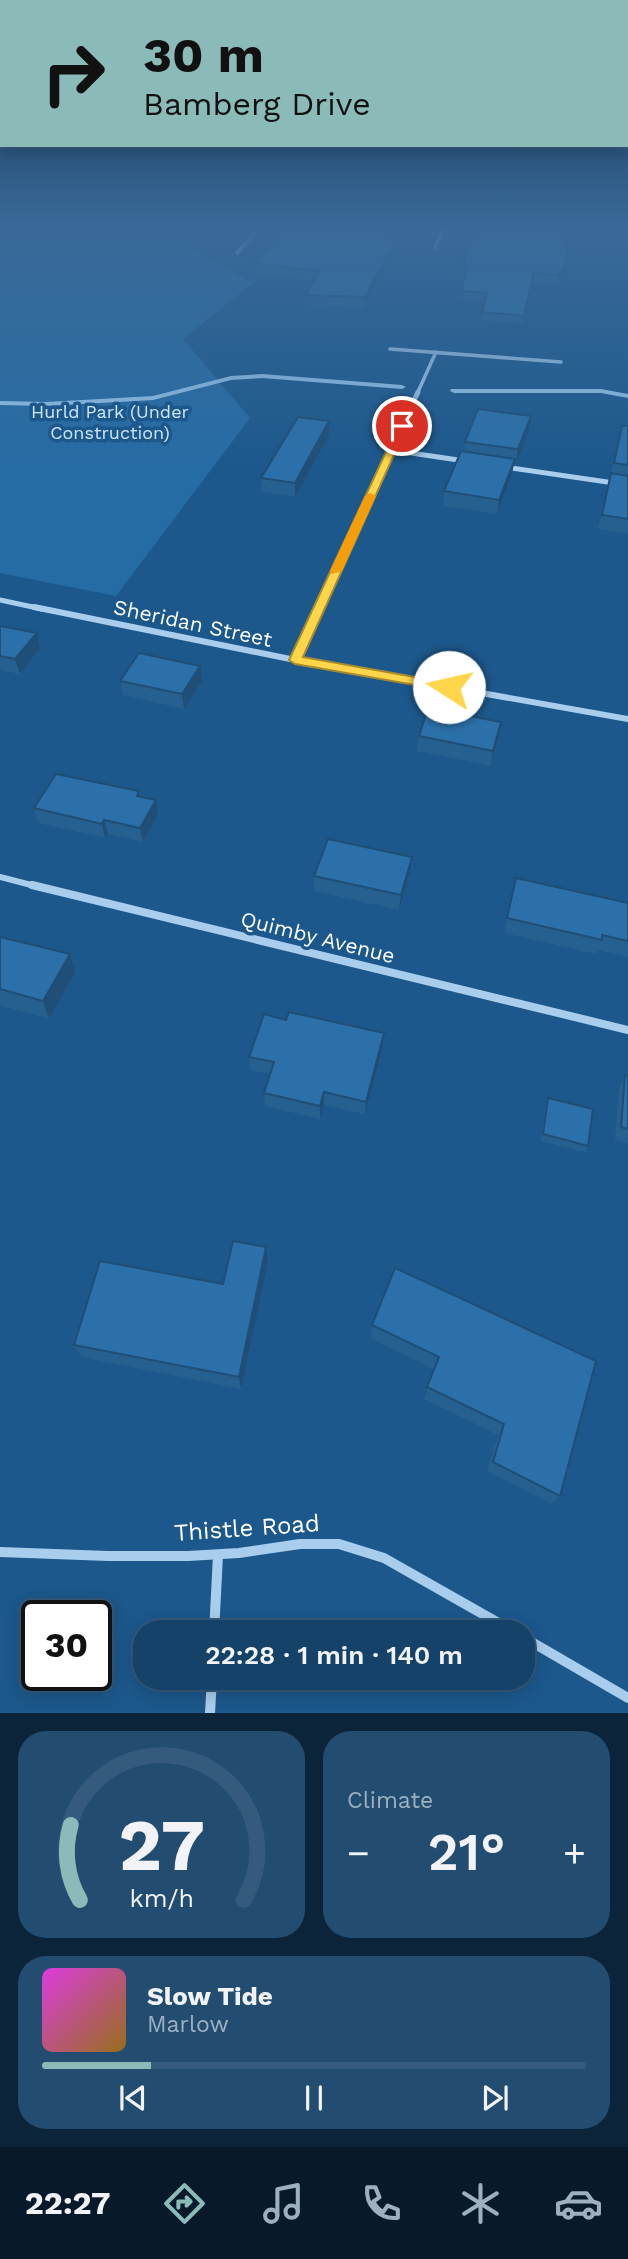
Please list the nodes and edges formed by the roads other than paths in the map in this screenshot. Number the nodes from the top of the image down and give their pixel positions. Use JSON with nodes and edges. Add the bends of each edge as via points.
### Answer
{"nodes":[{"id":1,"x":390,"y":349,"type":"dead end"},
{"id":2,"x":436,"y":352,"type":"junction"},
{"id":3,"x":561,"y":362,"type":"dead end"},
{"id":4,"x":391,"y":450,"type":"junction"},
{"id":5,"x":470,"y":462,"type":"edge"},
{"id":6,"x":496,"y":466,"type":"edge"},
{"id":7,"x":628,"y":485,"type":"edge"},
{"id":8,"x":0,"y":600,"type":"edge"},
{"id":9,"x":295,"y":660,"type":"junction"},
{"id":10,"x":628,"y":719,"type":"edge"},
{"id":11,"x":0,"y":877,"type":"edge"},
{"id":12,"x":628,"y":1030,"type":"edge"},
{"id":13,"x":0,"y":1552,"type":"edge"},
{"id":14,"x":218,"y":1555,"type":"junction"},
{"id":15,"x":215,"y":1620,"type":"edge"},
{"id":16,"x":494,"y":1620,"type":"edge"},
{"id":17,"x":535,"y":1644,"type":"edge"},
{"id":18,"x":211,"y":1690,"type":"edge"},
{"id":19,"x":628,"y":1698,"type":"edge"},
{"id":20,"x":210,"y":1713,"type":"edge"}],
"edges":[{"from":1,"to":2,"type":"street"},
{"from":2,"to":3,"type":"street"},
{"from":2,"to":4,"type":"street"},
{"from":4,"to":5,"type":"street"},
{"from":4,"to":9,"type":"street"},
{"from":6,"to":7,"type":"street"},
{"from":8,"to":9,"type":"street","name":"Sheridan Street"},
{"from":9,"to":10,"type":"street","name":"Sheridan Street"},
{"from":11,"to":12,"type":"street","name":"Quimby Avenue"},
{"from":13,"to":14,"type":"street","name":"Thistle Road"},
{"from":14,"to":15,"type":"street"},
{"from":14,"to":16,"type":"street","name":"Thistle Road","via":[[309,1542],[362,1548]]},
{"from":17,"to":19,"type":"street"},
{"from":18,"to":20,"type":"street"}]}
